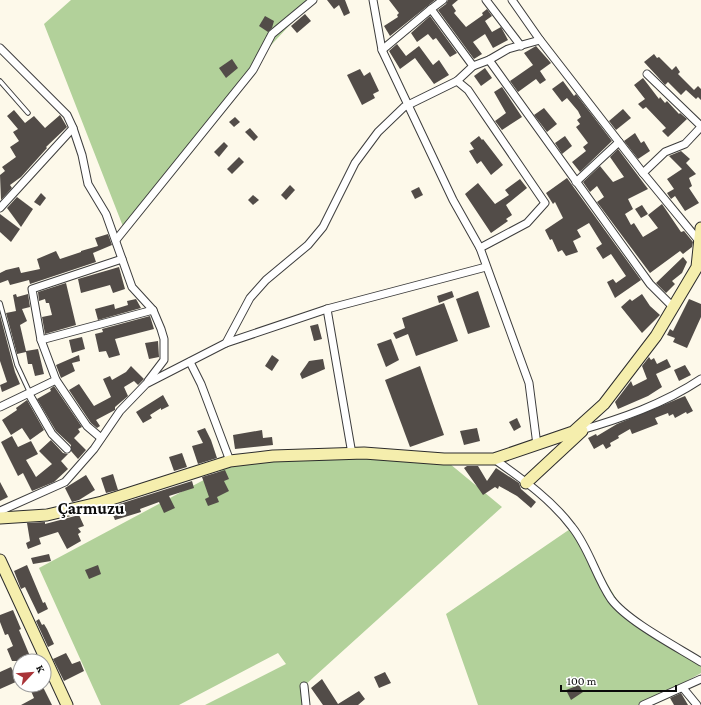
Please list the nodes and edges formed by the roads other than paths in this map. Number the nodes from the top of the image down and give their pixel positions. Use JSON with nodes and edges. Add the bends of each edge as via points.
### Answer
{"nodes":[{"id":1,"x":313,"y":0,"type":"edge"},
{"id":2,"x":373,"y":0,"type":"edge"},
{"id":3,"x":443,"y":0,"type":"edge"},
{"id":4,"x":486,"y":0,"type":"edge"},
{"id":5,"x":512,"y":0,"type":"edge"},
{"id":6,"x":431,"y":9,"type":"junction"},
{"id":7,"x":540,"y":40,"type":"junction"},
{"id":8,"x":521,"y":46,"type":"junction"},
{"id":9,"x":0,"y":48,"type":"edge"},
{"id":10,"x":382,"y":50,"type":"junction"},
{"id":11,"x":489,"y":60,"type":"junction"},
{"id":12,"x":473,"y":66,"type":"junction"},
{"id":13,"x":647,"y":74,"type":"dead end"},
{"id":14,"x":457,"y":81,"type":"junction"},
{"id":15,"x":0,"y":82,"type":"edge"},
{"id":16,"x":408,"y":106,"type":"junction"},
{"id":17,"x":28,"y":113,"type":"dead end"},
{"id":18,"x":701,"y":126,"type":"edge"},
{"id":19,"x":73,"y":128,"type":"junction"},
{"id":20,"x":619,"y":142,"type":"junction"},
{"id":21,"x":643,"y":173,"type":"junction"},
{"id":22,"x":576,"y":182,"type":"junction"},
{"id":23,"x":1,"y":205,"type":"edge"},
{"id":24,"x":701,"y":228,"type":"edge"},
{"id":25,"x":116,"y":240,"type":"junction"},
{"id":26,"x":699,"y":241,"type":"junction"},
{"id":27,"x":480,"y":248,"type":"junction"},
{"id":28,"x":122,"y":259,"type":"junction"},
{"id":29,"x":486,"y":267,"type":"junction"},
{"id":30,"x":699,"y":272,"type":"edge"},
{"id":31,"x":0,"y":303,"type":"edge"},
{"id":32,"x":673,"y":308,"type":"junction"},
{"id":33,"x":327,"y":309,"type":"junction"},
{"id":34,"x":153,"y":310,"type":"junction"},
{"id":35,"x":41,"y":340,"type":"junction"},
{"id":36,"x":226,"y":343,"type":"junction"},
{"id":37,"x":190,"y":362,"type":"junction"},
{"id":38,"x":701,"y":379,"type":"edge"},
{"id":39,"x":56,"y":380,"type":"junction"},
{"id":40,"x":146,"y":384,"type":"junction"},
{"id":41,"x":30,"y":394,"type":"junction"},
{"id":42,"x":0,"y":407,"type":"edge"},
{"id":43,"x":579,"y":430,"type":"junction"},
{"id":44,"x":101,"y":438,"type":"junction"},
{"id":45,"x":536,"y":445,"type":"junction"},
{"id":46,"x":67,"y":449,"type":"dead end"},
{"id":47,"x":352,"y":454,"type":"junction"},
{"id":48,"x":494,"y":459,"type":"junction"},
{"id":49,"x":230,"y":461,"type":"junction"},
{"id":50,"x":526,"y":483,"type":"junction"},
{"id":51,"x":0,"y":511,"type":"edge"},
{"id":52,"x":0,"y":518,"type":"edge"},
{"id":53,"x":0,"y":560,"type":"edge"},
{"id":54,"x":701,"y":662,"type":"edge"},
{"id":55,"x":701,"y":679,"type":"edge"},
{"id":56,"x":304,"y":686,"type":"dead end"},
{"id":57,"x":683,"y":688,"type":"junction"},
{"id":58,"x":67,"y":705,"type":"edge"},
{"id":59,"x":306,"y":705,"type":"edge"},
{"id":60,"x":644,"y":705,"type":"edge"},
{"id":61,"x":697,"y":705,"type":"edge"}],
"edges":[{"from":1,"to":25,"type":"street","via":[[272,34],[253,70]]},
{"from":2,"to":10,"type":"street"},
{"from":3,"to":6,"type":"street"},
{"from":4,"to":8,"type":"street"},
{"from":5,"to":7,"type":"street"},
{"from":6,"to":10,"type":"street"},
{"from":6,"to":12,"type":"street"},
{"from":7,"to":8,"type":"street"},
{"from":7,"to":20,"type":"street"},
{"from":8,"to":11,"type":"street","via":[[508,49]]},
{"from":9,"to":19,"type":"street","via":[[67,115]]},
{"from":10,"to":16,"type":"street"},
{"from":11,"to":12,"type":"street"},
{"from":11,"to":22,"type":"street"},
{"from":12,"to":14,"type":"street"},
{"from":13,"to":18,"type":"street"},
{"from":14,"to":16,"type":"street"},
{"from":14,"to":27,"type":"street","via":[[468,90],[545,203],[527,223]]},
{"from":15,"to":17,"type":"lane"},
{"from":16,"to":27,"type":"street","via":[[452,200]]},
{"from":16,"to":36,"type":"street","via":[[378,132],[355,163],[323,227],[308,245],[266,280],[250,298]]},
{"from":18,"to":21,"type":"street","via":[[686,144],[665,152]]},
{"from":19,"to":23,"type":"street"},
{"from":19,"to":25,"type":"street","via":[[88,184],[106,214]]},
{"from":20,"to":21,"type":"street"},
{"from":20,"to":22,"type":"street"},
{"from":21,"to":26,"type":"street"},
{"from":22,"to":32,"type":"street","via":[[650,284]]},
{"from":24,"to":26,"type":"street"},
{"from":25,"to":28,"type":"street"},
{"from":26,"to":30,"type":"street"},
{"from":27,"to":29,"type":"street"},
{"from":28,"to":34,"type":"street","via":[[132,287]]},
{"from":28,"to":35,"type":"street","via":[[32,289]]},
{"from":29,"to":33,"type":"street"},
{"from":29,"to":45,"type":"street","via":[[529,383]]},
{"from":30,"to":32,"type":"street"},
{"from":31,"to":41,"type":"lane","via":[[17,365]]},
{"from":32,"to":43,"type":"street","via":[[656,336],[604,404]]},
{"from":33,"to":36,"type":"street"},
{"from":33,"to":47,"type":"street"},
{"from":34,"to":35,"type":"street"},
{"from":34,"to":40,"type":"street","via":[[164,339],[164,355],[159,368]]},
{"from":35,"to":39,"type":"street"},
{"from":36,"to":37,"type":"street"},
{"from":37,"to":40,"type":"street"},
{"from":37,"to":49,"type":"street"},
{"from":38,"to":43,"type":"street","via":[[679,394],[609,422]]},
{"from":39,"to":41,"type":"street"},
{"from":39,"to":44,"type":"street","via":[[87,426]]},
{"from":40,"to":44,"type":"street","via":[[120,411]]},
{"from":41,"to":42,"type":"street"},
{"from":41,"to":46,"type":"street","via":[[52,434]]},
{"from":43,"to":45,"type":"street"},
{"from":43,"to":50,"type":"street"},
{"from":44,"to":51,"type":"street","via":[[65,482]]},
{"from":45,"to":48,"type":"street"},
{"from":47,"to":48,"type":"street","via":[[444,460]]},
{"from":47,"to":49,"type":"street","via":[[273,456]]},
{"from":48,"to":50,"type":"street"},
{"from":49,"to":52,"type":"street","via":[[102,502],[47,515]]},
{"from":50,"to":54,"type":"street","via":[[541,493],[572,527],[612,599],[624,613]]},
{"from":53,"to":58,"type":"street"},
{"from":55,"to":57,"type":"street"},
{"from":56,"to":59,"type":"street"},
{"from":57,"to":60,"type":"street"},
{"from":57,"to":61,"type":"street"}]}
